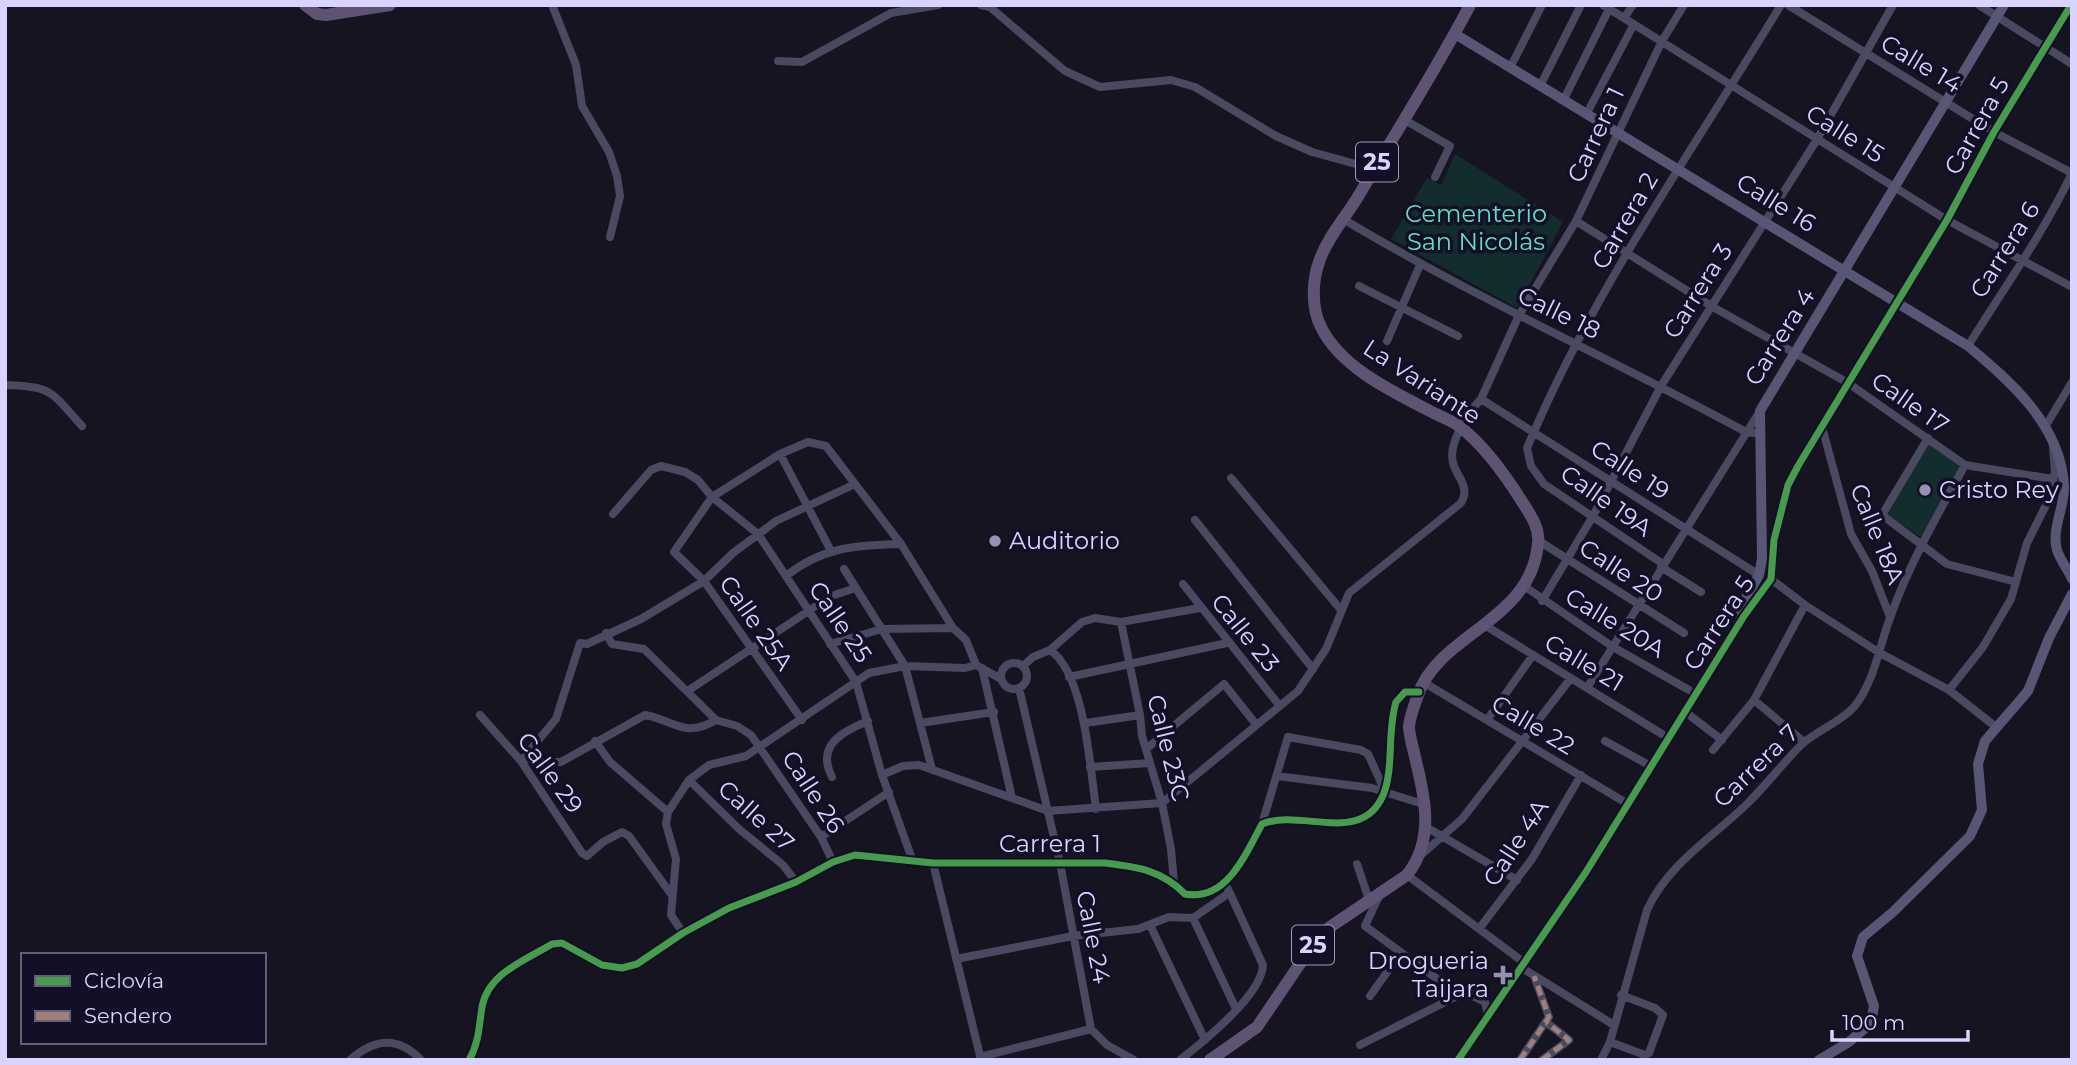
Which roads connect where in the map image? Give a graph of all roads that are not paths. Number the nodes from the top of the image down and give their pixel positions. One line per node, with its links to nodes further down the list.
1 (305, 5): 2 (main road)
2 (390, 5)
3 (552, 5): 46 (street)
4 (938, 5): 25 (street)
5 (981, 5): 38 (street)
6 (1470, 5): 21 (main road, La Variante / 25)
7 (1542, 5): 27 (street)
8 (1581, 5): 29 (street)
9 (1633, 5): 19 (street)
10 (1684, 5): 22 (street, Carrera 1)
11 (1781, 5): 28 (street, Carrera 2)
12 (1788, 5): 24 (street, Calle 14)
13 (1893, 5): 24 (street, Carrera 3)
14 (1979, 5): 18 (street)
15 (2004, 5): 18 (street, Carrera 4)
16 (2071, 5): 23 (street, Carrera 5)
17 (1606, 7): 19 (street, Calle 15); 30 (street)
18 (1997, 16): 23 (street); 31 (street, Carrera 4)
19 (1624, 18): 20 (street, Calle 15)
20 (1634, 24): 22 (street, Calle 15); 32 (street)
21 (1455, 34): 27 (street, Calle 16); 33 (main road, La Variante / 25)
22 (1662, 41): 28 (street, Calle 15); 34 (street, Carrera 1)
23 (2045, 48): 26 (street); 35 (street, Carrera 5)
24 (1864, 52): 31 (street, Calle 14); 36 (street, Carrera 3)
25 (778, 61)
26 (2072, 64)
27 (1511, 66): 29 (street, Calle 16)
28 (1733, 85): 36 (street, Calle 15); 37 (street, Carrera 2)
29 (1540, 86): 30 (street, Calle 16)
30 (1564, 99): 32 (street, Calle 16)
31 (1947, 103): 35 (street, Calle 14); 41 (street, Carrera 4)
32 (1587, 113): 34 (street, Calle 16)
33 (1403, 119): 38 (main road, La Variante / 25); 40 (street)
34 (1618, 131): 37 (street, Calle 16); 45 (street, Carrera 1)
35 (1994, 132): 39 (street, Calle 14); 44 (street, Carrera 5)
36 (1816, 141): 41 (street, Calle 15); 43 (street, Carrera 3)
37 (1678, 167): 43 (street, Calle 16); 47 (street, Carrera 2)
38 (1374, 169): 42 (main road, La Variante / 25)
39 (2072, 173): 48 (street, Carrera 6)
40 (1435, 177)
41 (1895, 188): 44 (street, Calle 15); 50 (street, Carrera 4)
42 (1343, 219): 49 (street, Calle 18); 70 (main road, La Variante / 25)
43 (1764, 219): 50 (street, Calle 16); 55 (street, Carrera 3)
44 (1947, 220): 48 (street, Calle 15); 53 (street, Carrera 5)
45 (1576, 221): 47 (street, Calle 17); 56 (street, Carrera 1)
46 (610, 237)
47 (1628, 253): 55 (street, Calle 17); 59 (street, Carrera 2)
48 (2021, 260): 52 (street, Calle 15); 60 (street, Carrera 6)
49 (1420, 265): 54 (street); 56 (street, Calle 18)
50 (1846, 270): 53 (street, Calle 16); 61 (street, Carrera 4)
51 (1360, 286): 54 (street)
52 (2072, 287)
53 (1895, 302): 60 (street, Calle 16); 63 (street, Carrera 5)
54 (1401, 307): 57 (street); 58 (street)
55 (1713, 307): 61 (street, Calle 17); 65 (street, Carrera 3)
56 (1519, 315): 59 (street, Calle 18); 66 (street, Carrera 1)
57 (1458, 336)
58 (1387, 341)
59 (1576, 343): 65 (street, Calle 18); 71 (street, Carrera 2)
60 (1968, 346): 74 (street, Calle 16)
61 (1796, 352): 63 (street, Calle 17); 67 (street, Carrera 4)
62 (2072, 382): 74 (street)
63 (1847, 383): 68 (street, Carrera 5); 75 (street, Calle 17)
64 (5, 385): 69 (street)
65 (1661, 386): 72 (street, Calle 18); 81 (street, Carrera 3)
66 (1480, 399): 70 (street, Carrera 1); 71 (street, Calle 19)
67 (1760, 411): 72 (street, Carrera 4); 73 (street, Carrera 5)
68 (1822, 424): 99 (street, Carrera 5); 114 (street, Calle 18A)
69 (82, 426)
70 (1459, 426): 90 (main road, La Variante / 25); 112 (street)
71 (1534, 432): 77 (street, Carrera 2); 81 (street, Calle 19)
72 (1746, 432): 73 (street, Calle 18); 88 (street, Carrera 4)
73 (1761, 434): 97 (street, Carrera 5)
74 (2050, 436): 79 (street)
75 (1928, 438): 78 (street, Calle 17); 92 (street)
76 (780, 454): 82 (street); 83 (street); 84 (street)
77 (1531, 466): 86 (street, Calle 19A)
78 (1965, 466): 79 (street, Calle 17); 92 (street, Carrera 7)
79 (2058, 475): 100 (street); 102 (street)
80 (1231, 478): 112 (street)
81 (1612, 480): 86 (street, Carrera 3); 88 (street, Calle 19)
82 (855, 484): 84 (street); 91 (street)
83 (712, 497): 85 (street, Calle 25); 89 (street, Calle 25); 101 (street, Calle 25A)
84 (805, 506): 89 (street); 93 (street)
85 (613, 514)
86 (1593, 516): 94 (street, Carrera 3); 95 (street, Calle 19A)
87 (1195, 520): 132 (street)
88 (1687, 530): 95 (street, Carrera 4); 97 (street, Calle 19)
89 (758, 534): 98 (street, Calle 25); 101 (street)
90 (1539, 541): 94 (street, Calle 20); 104 (main road, 25)
91 (901, 544): 93 (street); 117 (street)
92 (1923, 546): 102 (street); 114 (street, Carrera 7)
93 (830, 550): 98 (street)
94 (1567, 560): 108 (street, Carrera 3); 110 (street, Calle 20)
95 (1662, 566): 106 (street, Calle 19A); 110 (street, Carrera 4)
96 (844, 569): 105 (street)
97 (1759, 575): 141 (street, Carrera 5)
98 (786, 576): 113 (street, Calle 25)
99 (1771, 579): 109 (street); 145 (street, Carrera 5)
100 (2072, 579)
101 (704, 581): 119 (street); 124 (street, Calle 25A)
102 (2015, 582): 142 (street)
103 (1182, 584): 111 (street, Calle 23)
104 (1524, 586): 108 (street, Calle 20A); 116 (main road, 25)
105 (856, 588): 113 (street); 118 (street)
106 (1701, 592)
107 (2072, 594): 156 (street)
108 (1542, 601): 123 (street, Calle 20A)
109 (1805, 605): 126 (street); 143 (street)
110 (1638, 606): 120 (street, Calle 20); 123 (street, Carrera 4)
111 (1200, 608): 115 (street); 121 (street, Calle 23)
112 (1340, 610): 132 (street)
113 (809, 613): 122 (street, Calle 25); 124 (street)
114 (1890, 617): 126 (street, Carrera 7)
115 (1121, 622): 125 (street); 128 (street, Calle 23C)
116 (1486, 626): 127 (street, Calle 21); 137 (main road, 25)
117 (953, 628): 118 (street); 131 (street)
118 (882, 629): 122 (street); 129 (street)
119 (606, 634): 140 (street); 166 (street)
120 (1684, 634)
121 (1227, 643): 128 (street); 144 (street, Calle 23)
122 (830, 644): 136 (street, Calle 25)
123 (1613, 647): 139 (street, Carrera 4); 141 (street, Calle 20A)
124 (749, 649): 140 (street); 150 (street, Calle 25A)
125 (1050, 650): 130 (street); 133 (street)
126 (1880, 653): 142 (street); 162 (street, Carrera 7)
127 (1533, 654): 134 (street, Calle 21); 151 (street)
128 (1128, 664): 133 (street); 148 (street, Calle 23C)
129 (905, 666): 131 (street); 136 (street); 153 (street)
130 (1023, 666): 135 (street); 138 (street)
131 (979, 667): 135 (street); 146 (street)
132 (1313, 669): 144 (street)
133 (1069, 677): 154 (street)
134 (1571, 678): 139 (street, Calle 21); 158 (street)
135 (1001, 679): 138 (street)
136 (856, 682): 150 (street); 152 (street, Calle 25)
137 (1421, 687): 151 (street, Calle 22); 176 (street); 181 (main road, 25)
138 (1019, 688): 183 (street, Calle 24)
139 (1587, 688): 157 (street, Calle 21)
140 (689, 690): 149 (street)
141 (1689, 690): 157 (street, Carrera 5)
142 (1948, 690): 156 (street)
143 (1754, 700): 159 (street); 162 (street)
144 (1279, 705): 155 (street)
145 (1684, 711): 159 (street); 210 (street, Carrera 5)
146 (994, 712): 153 (street); 178 (street)
147 (480, 715): 166 (street, Calle 29)
148 (1140, 715): 154 (street); 164 (street, Calle 23C)
149 (716, 720): 160 (street); 163 (street)
150 (802, 720): 163 (street)
151 (1487, 720): 158 (street, Calle 22)
152 (867, 721): 171 (street, Calle 25); 174 (street)
153 (920, 723): 170 (street)
154 (1086, 723): 169 (street)
155 (1255, 723): 164 (street); 180 (street)
156 (1996, 727): 235 (street)
157 (1662, 734): 168 (street, Carrera 5)
158 (1522, 740): 172 (street, Calle 22); 187 (street)
159 (1722, 740): 165 (street)
160 (595, 741): 166 (street); 184 (street)
161 (1605, 741): 168 (street)
162 (1804, 742): 213 (street, Carrera 7)
163 (759, 745): 175 (street); 188 (street, Calle 26)
164 (1146, 749): 167 (street, Calle 23C)
165 (1713, 750)
166 (522, 760): 201 (street, Calle 29)
167 (1150, 763): 169 (street); 180 (street, Calle 23C)
168 (1647, 764): 179 (street, Carrera 5)
169 (1090, 767): 182 (street)
170 (932, 769): 171 (street); 178 (street)
171 (882, 775): 177 (street, Calle 25)
172 (1581, 775): 179 (street, Calle 22); 196 (street, Calle 4A)
173 (1277, 776): 176 (street); 176 (street); 185 (street)
174 (832, 777)
175 (689, 780): 184 (street); 197 (street, Calle 27)
176 (1385, 791): 181 (street); 185 (street)
177 (888, 792): 188 (street); 190 (street, Calle 25)
178 (1012, 798): 183 (street)
179 (1623, 801): 210 (street, Carrera 5)
180 (1162, 803): 182 (street); 198 (street, Calle 23C)
181 (1426, 805): 186 (main road, 25)
182 (1096, 808): 183 (street)
183 (1048, 811): 193 (street, Calle 24)
184 (668, 812): 201 (street)
185 (1262, 824): 199 (street)
186 (1426, 827): 187 (street); 189 (main road, 25)
187 (1441, 836): 189 (street); 196 (street)
188 (821, 837): 191 (street, Calle 26)
189 (1418, 857): 195 (main road, 25)
190 (912, 859): 191 (street, Carrera 1); 192 (street, Carrera 1)
191 (833, 862): 197 (street, Carrera 1)
192 (933, 863): 193 (street, Carrera 1); 209 (street)
193 (1060, 863): 198 (street, Carrera 1); 207 (street, Calle 24)
194 (1357, 864): 202 (street)
195 (1407, 875): 202 (main road, 25); 205 (street)
196 (1517, 880): 205 (street, Calle 4A)
197 (796, 882): 206 (street, Carrera 1)
198 (1174, 883): 199 (street, Carrera 1)
199 (1225, 883): 200 (street)
200 (1229, 893): 203 (street); 215 (street)
201 (671, 895): 206 (street)
202 (1374, 896): 208 (street); 229 (main road, 25)
203 (1193, 918): 204 (street); 215 (street)
204 (1150, 925): 207 (street); 220 (street)
205 (1479, 929): 210 (street)
206 (683, 933): 226 (street, Carrera 1)
207 (1073, 936): 209 (street); 219 (street, Calle 24)
208 (1400, 954): 212 (street); 214 (street)
209 (956, 958): 223 (street)
210 (1522, 965): 211 (street); 216 (street, Carrera 5); 231 (street, Carrera 5)
211 (1534, 976): 217 (street); 218 (street)
212 (1463, 995): 216 (street); 222 (street)
213 (1621, 995): 218 (street, Carrera 7); 221 (street)
214 (1370, 996)
215 (1236, 1009): 220 (street)
216 (1486, 1011): 230 (street, Carrera 5)
217 (1546, 1022): 232 (street); 233 (street)
218 (1614, 1025): 221 (street, Carrera 7)
219 (1091, 1030): 223 (street); 227 (street)
220 (1205, 1040): 228 (street)
221 (1610, 1042): 234 (street, Carrera 7)
222 (1360, 1045)
223 (981, 1058)
224 (350, 1060): 225 (street)
225 (421, 1060)
226 (469, 1060)
227 (1134, 1060)
228 (1180, 1060)
229 (1210, 1060)
230 (1449, 1060)
231 (1458, 1060)
232 (1520, 1060)
233 (1542, 1060)
234 (1601, 1060)
235 (1819, 1060)

